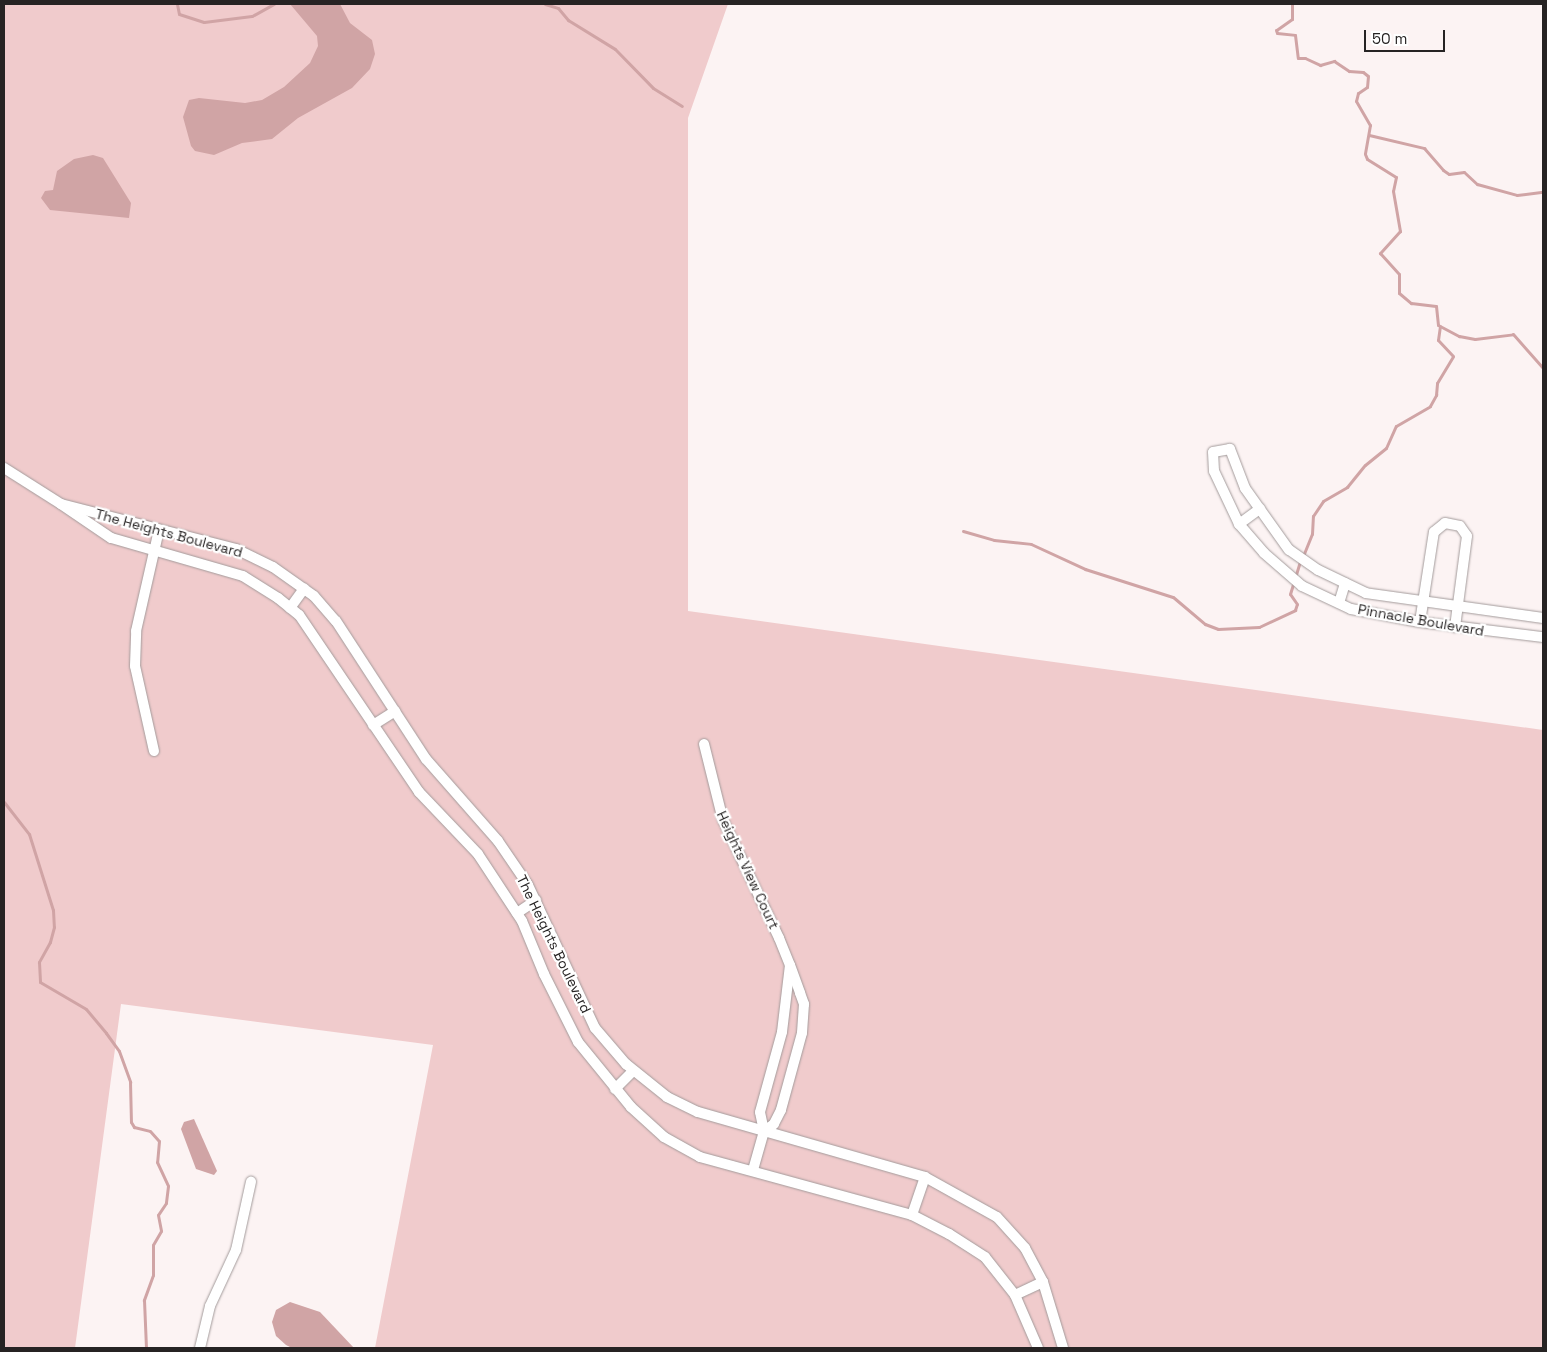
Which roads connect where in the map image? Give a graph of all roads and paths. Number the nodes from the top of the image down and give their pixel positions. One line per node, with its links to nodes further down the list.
1 (4, 468): 2 (street, The Heights Boulevard)
2 (61, 504): 5 (street, The Heights Boulevard); 6 (street, The Heights Boulevard)
3 (1260, 509): 4 (street); 4 (street, Pinnacle Boulevard); 7 (street, Pinnacle Boulevard)
4 (1239, 524): 10 (street, Pinnacle Boulevard)
5 (159, 530): 6 (street); 8 (street, The Heights Boulevard)
6 (154, 550): 12 (street, The Heights Boulevard); 20 (street)
7 (1345, 583): 9 (street, Pinnacle Boulevard); 10 (street)
8 (304, 589): 12 (street); 17 (street, The Heights Boulevard)
9 (1422, 601): 11 (street, Pinnacle Boulevard); 11 (street); 14 (street)
10 (1339, 603): 14 (street, Pinnacle Boulevard)
11 (1458, 606): 13 (street, Pinnacle Boulevard); 15 (street)
12 (290, 608): 18 (street, The Heights Boulevard)
13 (1543, 618)
14 (1420, 622): 15 (street, Pinnacle Boulevard)
15 (1455, 627): 16 (street, Pinnacle Boulevard)
16 (1543, 637)
17 (395, 711): 18 (street); 21 (street, The Heights Boulevard)
18 (373, 725): 22 (street, The Heights Boulevard)
19 (704, 744): 23 (street, Heights View Court)
20 (154, 751)
21 (536, 900): 22 (street); 24 (street, The Heights Boulevard)
22 (517, 913): 25 (street, The Heights Boulevard)
23 (790, 965): 26 (street); 26 (street, Heights View Court)
24 (633, 1071): 25 (street); 26 (street, The Heights Boulevard)
25 (615, 1089): 27 (street, The Heights Boulevard)
26 (764, 1131): 27 (street); 28 (street, The Heights Boulevard)
27 (753, 1170): 30 (street, The Heights Boulevard)
28 (925, 1177): 30 (street); 31 (street, The Heights Boulevard)
29 (250, 1182): 33 (street)
30 (912, 1215): 32 (street, The Heights Boulevard)
31 (1043, 1282): 32 (street); 35 (street, The Heights Boulevard)
32 (1015, 1295): 34 (street, The Heights Boulevard)
33 (200, 1348)
34 (1038, 1348)
35 (1063, 1348)

